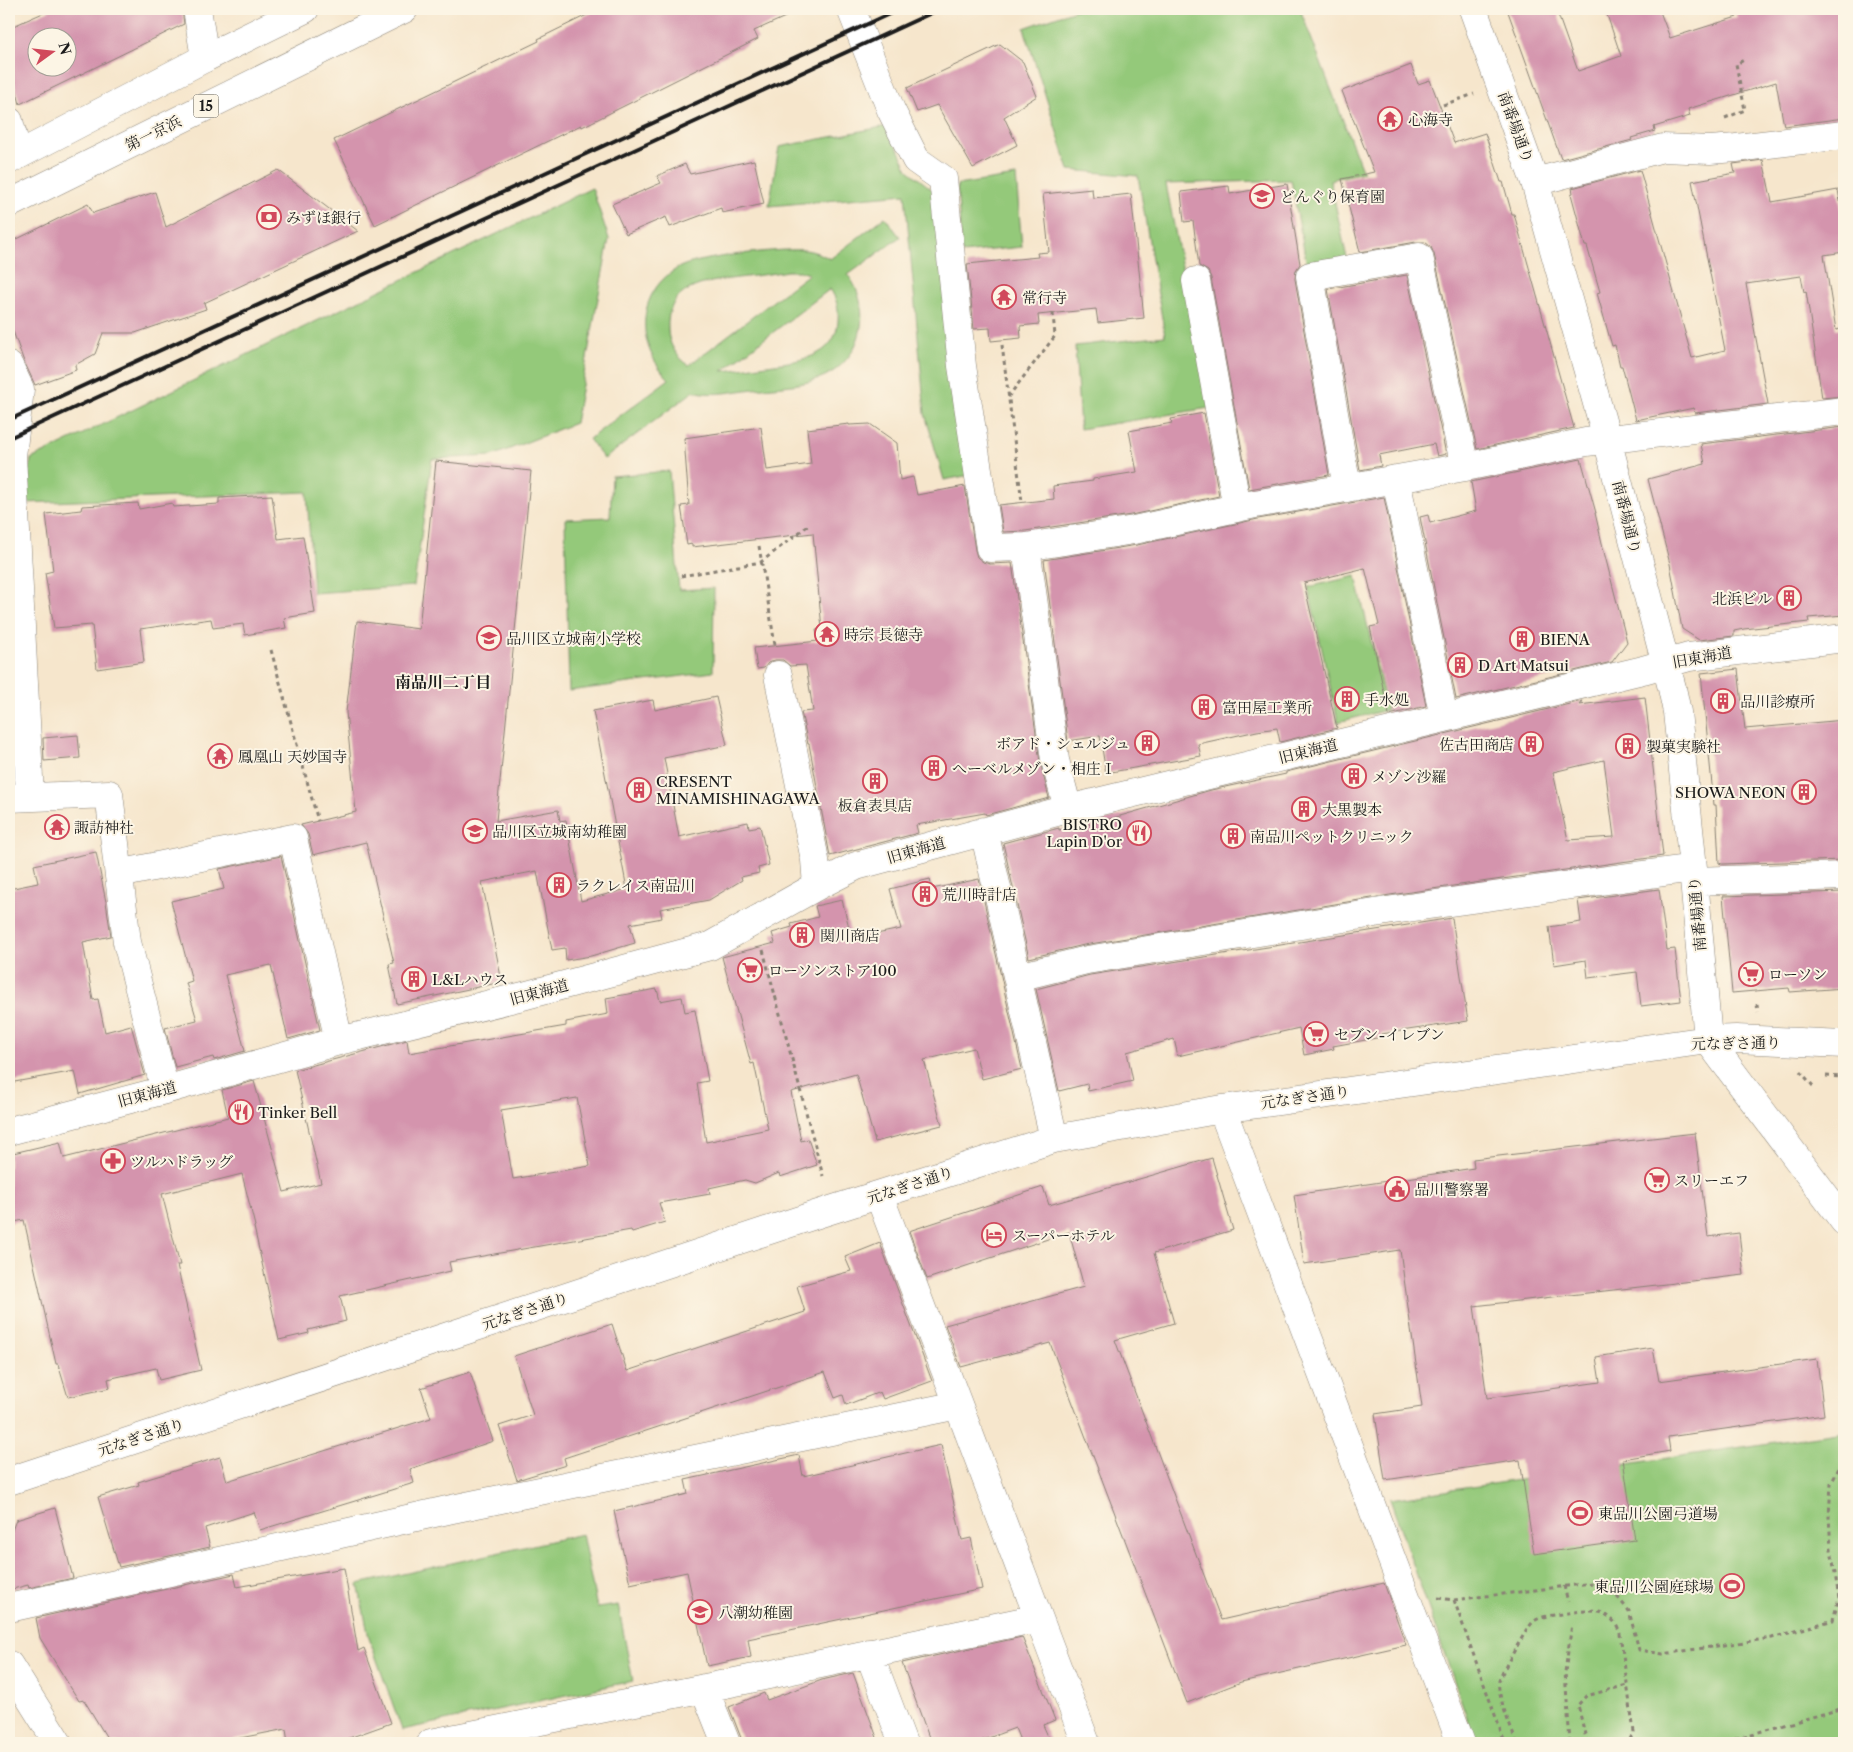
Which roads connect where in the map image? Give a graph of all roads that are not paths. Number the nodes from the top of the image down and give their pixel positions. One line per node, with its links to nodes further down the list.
1 (197, 9): 6 (main road)
2 (305, 9): 6 (main road)
3 (404, 9): 11 (main road, 第一京浜 / 15)
4 (851, 9): 20 (main road)
5 (1473, 9): 10 (main road, 南番場通り)
6 (205, 58): 9 (main road)
7 (9, 121): 9 (main road)
8 (1844, 135): 10 (main road)
9 (13, 157)
10 (1535, 182): 15 (main road, 南番場通り)
11 (9, 204)
12 (1196, 281): 19 (main road)
13 (9, 366): 21 (main road)
14 (1844, 411): 15 (main road)
15 (1607, 439): 16 (main road); 23 (main road, 南番場通り)
16 (1465, 467): 17 (main road); 18 (main road)
17 (1396, 480): 18 (main road); 25 (main road)
18 (1347, 488): 19 (main road)
19 (1237, 508): 20 (main road)
20 (1026, 547): 27 (main road)
21 (13, 572): 26 (main road)
22 (1844, 638): 23 (main road, 旧東海道)
23 (1665, 664): 25 (main road, 旧東海道); 30 (main road, 南番場通り)
24 (778, 675): 32 (main road)
25 (1444, 718): 27 (main road, 旧東海道)
26 (19, 797): 29 (main road)
27 (1068, 809): 28 (main road, 旧東海道)
28 (984, 831): 32 (main road, 旧東海道); 33 (main road)
29 (119, 874): 35 (main road); 37 (main road)
30 (1694, 875): 31 (main road); 33 (main road); 34 (main road, 南番場通り)
31 (1844, 876)
32 (817, 886): 35 (main road, 旧東海道)
33 (1018, 977): 40 (main road)
34 (1708, 1040): 36 (main road, 元なぎさ通り); 38 (main road, 元なぎさ通り); 42 (main road)
35 (339, 1041): 37 (main road, 旧東海道)
36 (1844, 1044)
37 (165, 1090): 39 (main road, 旧東海道)
38 (1222, 1109): 40 (main road, 元なぎさ通り); 55 (main road)
39 (9, 1131)
40 (1054, 1139): 41 (main road, 元なぎさ通り)
41 (879, 1195): 43 (main road); 44 (main road, 元なぎさ通り)
42 (1844, 1221)
43 (958, 1405): 45 (main road); 46 (main road)
44 (9, 1481)
45 (9, 1608)
46 (1038, 1618): 47 (main road); 54 (main road)
47 (869, 1653): 49 (main road); 53 (main road)
48 (9, 1665): 50 (main road)
49 (704, 1688): 51 (main road); 52 (main road)
50 (58, 1743)
51 (431, 1743)
52 (726, 1743)
53 (903, 1743)
54 (1086, 1743)
55 (1461, 1743)

